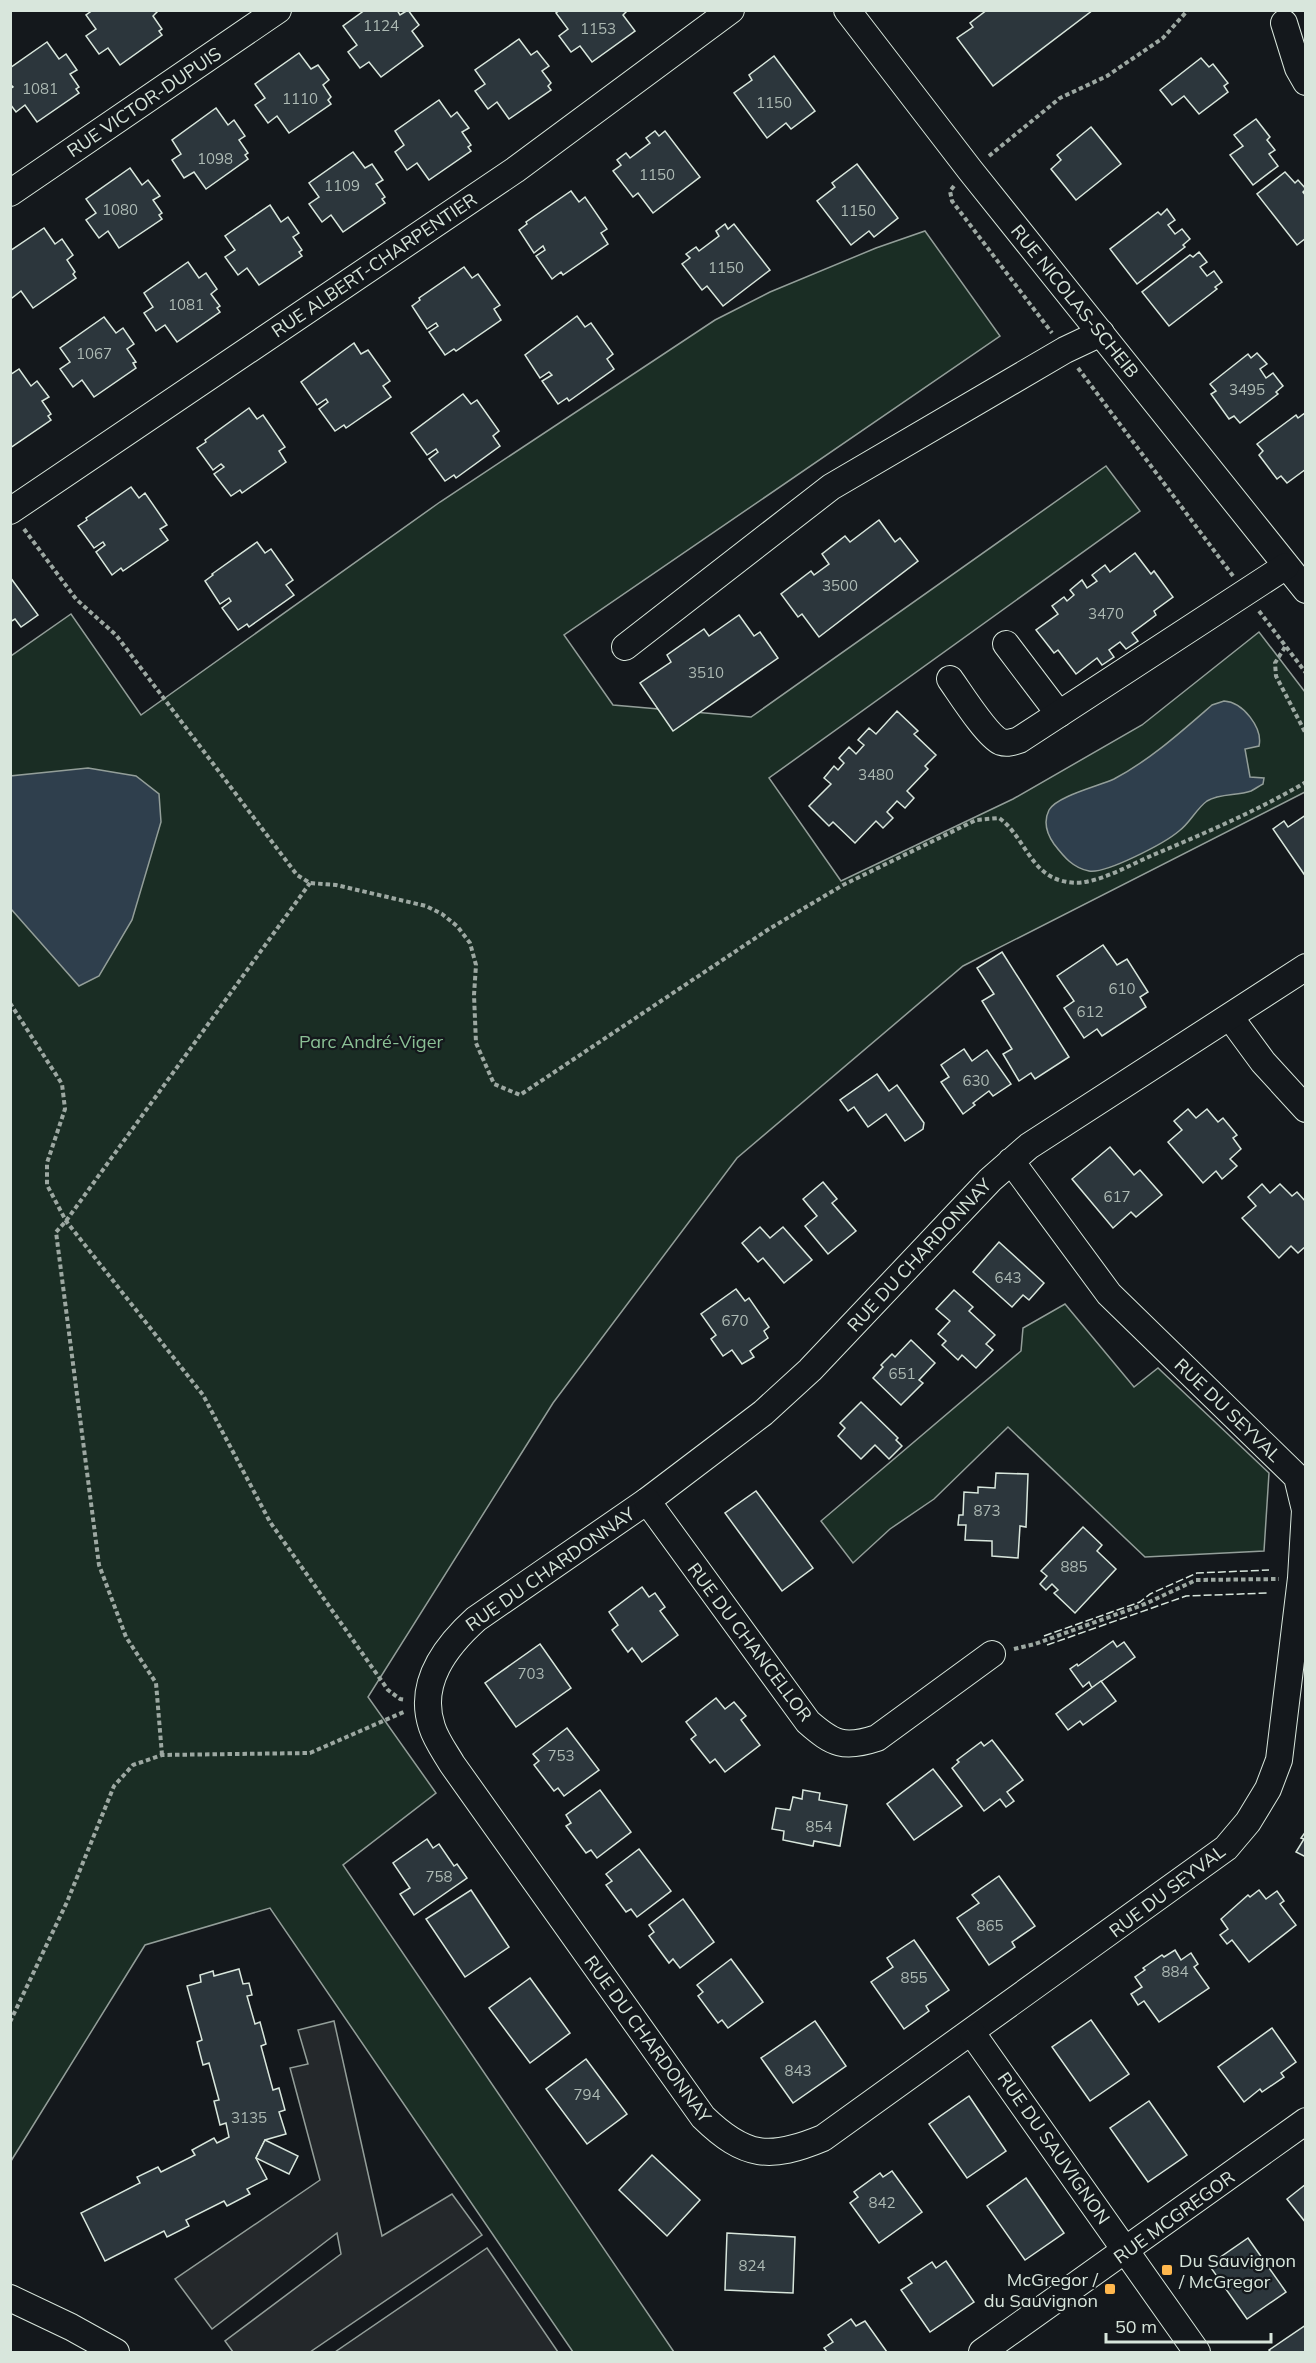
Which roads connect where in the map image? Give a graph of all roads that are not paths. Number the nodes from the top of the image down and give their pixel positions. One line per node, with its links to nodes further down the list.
1 (278, 10): 6 (street, RUE VICTOR-DUPUIS)
2 (731, 10): 8 (street, RUE ALBERT-CHARPENTIER)
3 (847, 10): 7 (street, RUE NICOLAS-SCHEIB)
4 (1284, 22): 5 (street)
5 (1305, 82)
6 (10, 193)
7 (1101, 333): 9 (street, RUE NICOLAS-SCHEIB); 12 (street)
8 (10, 511)
9 (1286, 566): 10 (street, RUE NICOLAS-SCHEIB); 14 (street)
10 (1305, 590)
11 (1006, 644): 14 (street)
12 (625, 647)
13 (950, 679): 14 (street)
14 (1059, 714)
15 (1305, 968): 16 (street, RUE DU CHARDONNAY)
16 (1230, 1017): 17 (street); 18 (street, RUE DU CHARDONNAY)
17 (1305, 1109)
18 (1011, 1161): 19 (street, RUE DU CHARDONNAY); 21 (street, RUE DU SEYVAL)
19 (647, 1501): 20 (street, RUE DU CHANCELLOR); 21 (street, RUE DU CHARDONNAY)
20 (992, 1654)
21 (972, 2032): 23 (street, RUE DU SAUVIGNON)
22 (1305, 2121): 23 (street, RUE MCGREGOR)
23 (1127, 2251): 26 (street, RUE MCGREGOR); 27 (street, RUE DU SAUVIGNON)
24 (10, 2298): 25 (street)
25 (116, 2352)
26 (982, 2352)
27 (1197, 2352)

